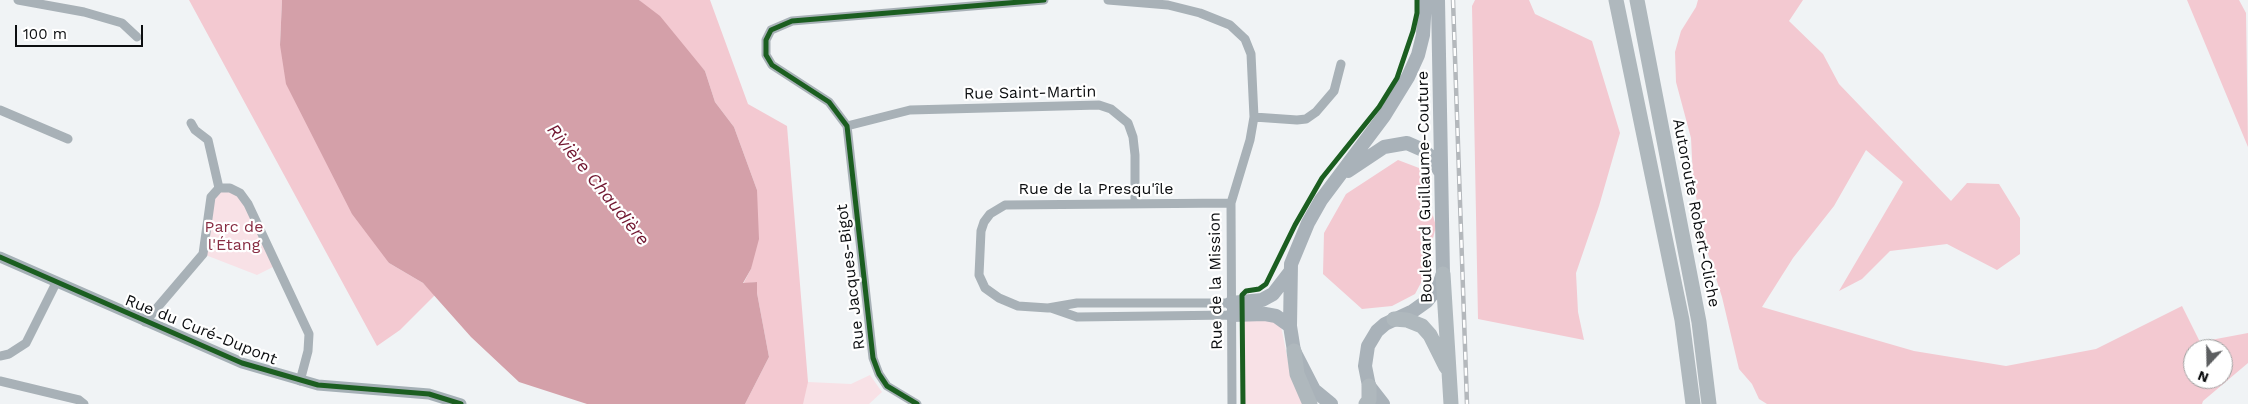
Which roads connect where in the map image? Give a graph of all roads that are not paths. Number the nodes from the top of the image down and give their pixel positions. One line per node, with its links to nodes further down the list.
1 (18, 0): 9 (street)
2 (1044, 0): 14 (street)
3 (1108, 0): 12 (street, Rue de la Mission)
4 (1425, 0): 8 (main road, Boulevard Guillaume-Couture)
5 (1438, 0): 8 (main road, Boulevard Guillaume-Couture)
6 (1616, 0): 45 (highway, Autoroute Robert-Cliche)
7 (1637, 0): 46 (highway, Autoroute Robert-Cliche)
8 (1432, 17): 16 (main road, Boulevard Guillaume-Couture); 17 (main road, Boulevard Guillaume-Couture)
9 (137, 37)
10 (1341, 64): 12 (street)
11 (0, 110): 15 (street)
12 (1254, 117): 19 (street, Rue de la Mission)
13 (191, 123): 18 (street)
14 (847, 126): 20 (street, Rue Saint-Martin); 38 (street, Rue Jacques-Bigot)
15 (68, 139)
16 (1442, 175): 17 (main road); 23 (main road, Boulevard Guillaume-Couture)
17 (1336, 180): 22 (main road, Boulevard Guillaume-Couture)
18 (219, 188): 28 (street); 34 (street)
19 (1230, 203): 20 (street, Rue de la Presqu'île); 26 (street, Rue de la Mission)
20 (1135, 204): 25 (street, Rue de la Presqu'île)
21 (0, 257): 24 (street, Rue du Curé-Dupont)
22 (1290, 272): 26 (main road); 29 (main road, Boulevard Guillaume-Couture)
23 (1443, 274): 27 (main road); 32 (highway, Boulevard Guillaume-Couture)
24 (56, 282): 28 (street, Rue du Curé-Dupont); 31 (street)
25 (1048, 308): 26 (street, Rue de la Presqu'île); 26 (street, Rue de la Presqu'île)
26 (1231, 309): 29 (main road); 39 (street, Rue de la Mission)
27 (1394, 319): 32 (highway); 35 (main road)
28 (146, 322): 34 (street, Rue du Curé-Dupont)
29 (1290, 326): 30 (main road, Boulevard Guillaume-Couture)
30 (1294, 351): 40 (highway, Boulevard Guillaume-Couture); 41 (main road)
31 (0, 356)
32 (1449, 373): 44 (highway, Boulevard Guillaume-Couture)
33 (0, 381): 36 (street)
34 (300, 381): 37 (street, Rue du Curé-Dupont)
35 (1369, 386): 42 (highway); 43 (main road)
36 (84, 404)
37 (461, 404)
38 (917, 404)
39 (1232, 404)
40 (1310, 404)
41 (1331, 404)
42 (1366, 404)
43 (1383, 404)
44 (1451, 404)
45 (1693, 404)
46 (1709, 404)

